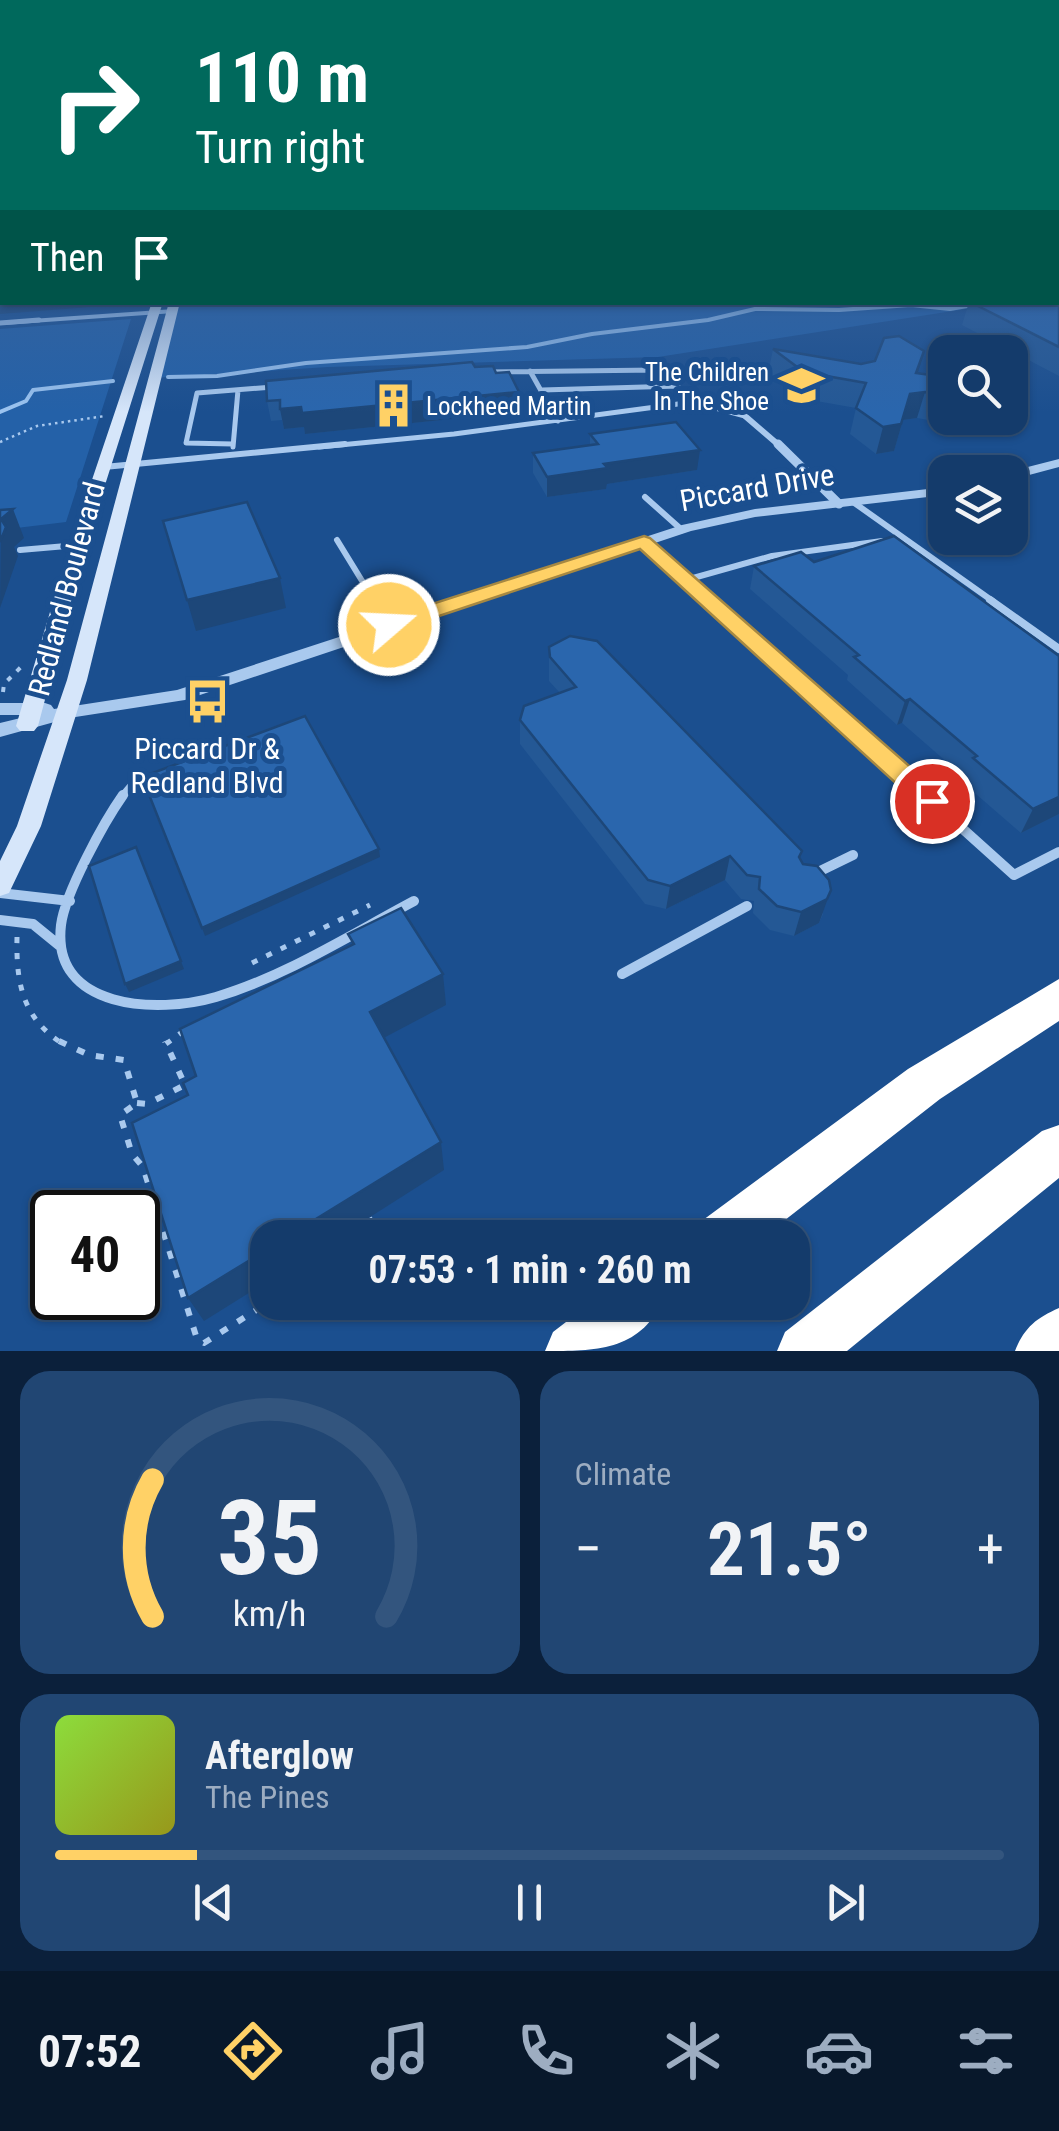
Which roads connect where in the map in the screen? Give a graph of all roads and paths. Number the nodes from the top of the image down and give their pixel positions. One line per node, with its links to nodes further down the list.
1 (166, 307): 3 (lane); 18 (main road, Redland Boulevard); 19 (main road, Redland Boulevard)
2 (11, 313): 3 (lane)
3 (3, 323)
4 (530, 371): 5 (lane); 7 (lane); 9 (lane)
5 (475, 372)
6 (290, 385): 8 (lane)
7 (678, 386): 9 (lane); 10 (lane)
8 (238, 390): 15 (lane); 15 (lane)
9 (542, 390): 13 (lane)
10 (693, 402): 12 (lane); 13 (lane)
11 (109, 416): 14 (path)
12 (746, 416): 23 (street)
13 (558, 420): 16 (lane)
14 (0, 442)
15 (233, 444): 16 (lane)
16 (232, 457): 18 (lane)
17 (1059, 464): 20 (street)
18 (131, 465): 19 (lane); 34 (main road, Redland Boulevard)
19 (104, 467): 28 (main road, Redland Boulevard)
20 (1028, 472)
21 (928, 493): 23 (street, Piccard Drive)
22 (645, 496): 24 (lane)
23 (846, 503): 24 (street, Piccard Drive); 25 (lane)
24 (682, 530): 27 (street, Piccard Drive)
25 (903, 538): 30 (lane); 32 (lane)
26 (337, 540): 31 (lane)
27 (644, 542): 30 (lane); 31 (street, Piccard Drive)
28 (78, 545): 29 (lane); 35 (main road, Redland Boulevard)
29 (20, 550)
30 (686, 580): 38 (lane)
31 (389, 625): 34 (street, Piccard Drive)
32 (1059, 648)
33 (0, 709): 35 (street, Piccard Drive)
34 (65, 712): 35 (street, Piccard Drive); 41 (main road, Redland Boulevard)
35 (28, 716): 36 (street, Piccard Drive)
36 (0, 730)
37 (132, 784): 42 (lane)
38 (1059, 852)
39 (853, 855): 40 (lane)
40 (801, 880)
41 (0, 890): 42 (lane)
42 (70, 900): 48 (lane)
43 (414, 901): 48 (lane)
44 (371, 905): 49 (path)
45 (747, 906): 50 (lane)
46 (18, 918): 47 (lane); 48 (lane); 55 (path)
47 (0, 920)
48 (60, 946)
49 (252, 964)
50 (622, 974)
51 (1059, 998): 59 (highway)
52 (195, 1026): 53 (path)
53 (184, 1085): 54 (path); 56 (path)
54 (188, 1096)
55 (137, 1103): 56 (path); 60 (path)
56 (148, 1104): 57 (path)
57 (152, 1115)
58 (1059, 1148): 64 (highway)
59 (746, 1220)
60 (250, 1314)
61 (612, 1320): 63 (highway)
62 (1059, 1335): 65 (highway)
63 (572, 1351)
64 (804, 1351)
65 (1042, 1351)

